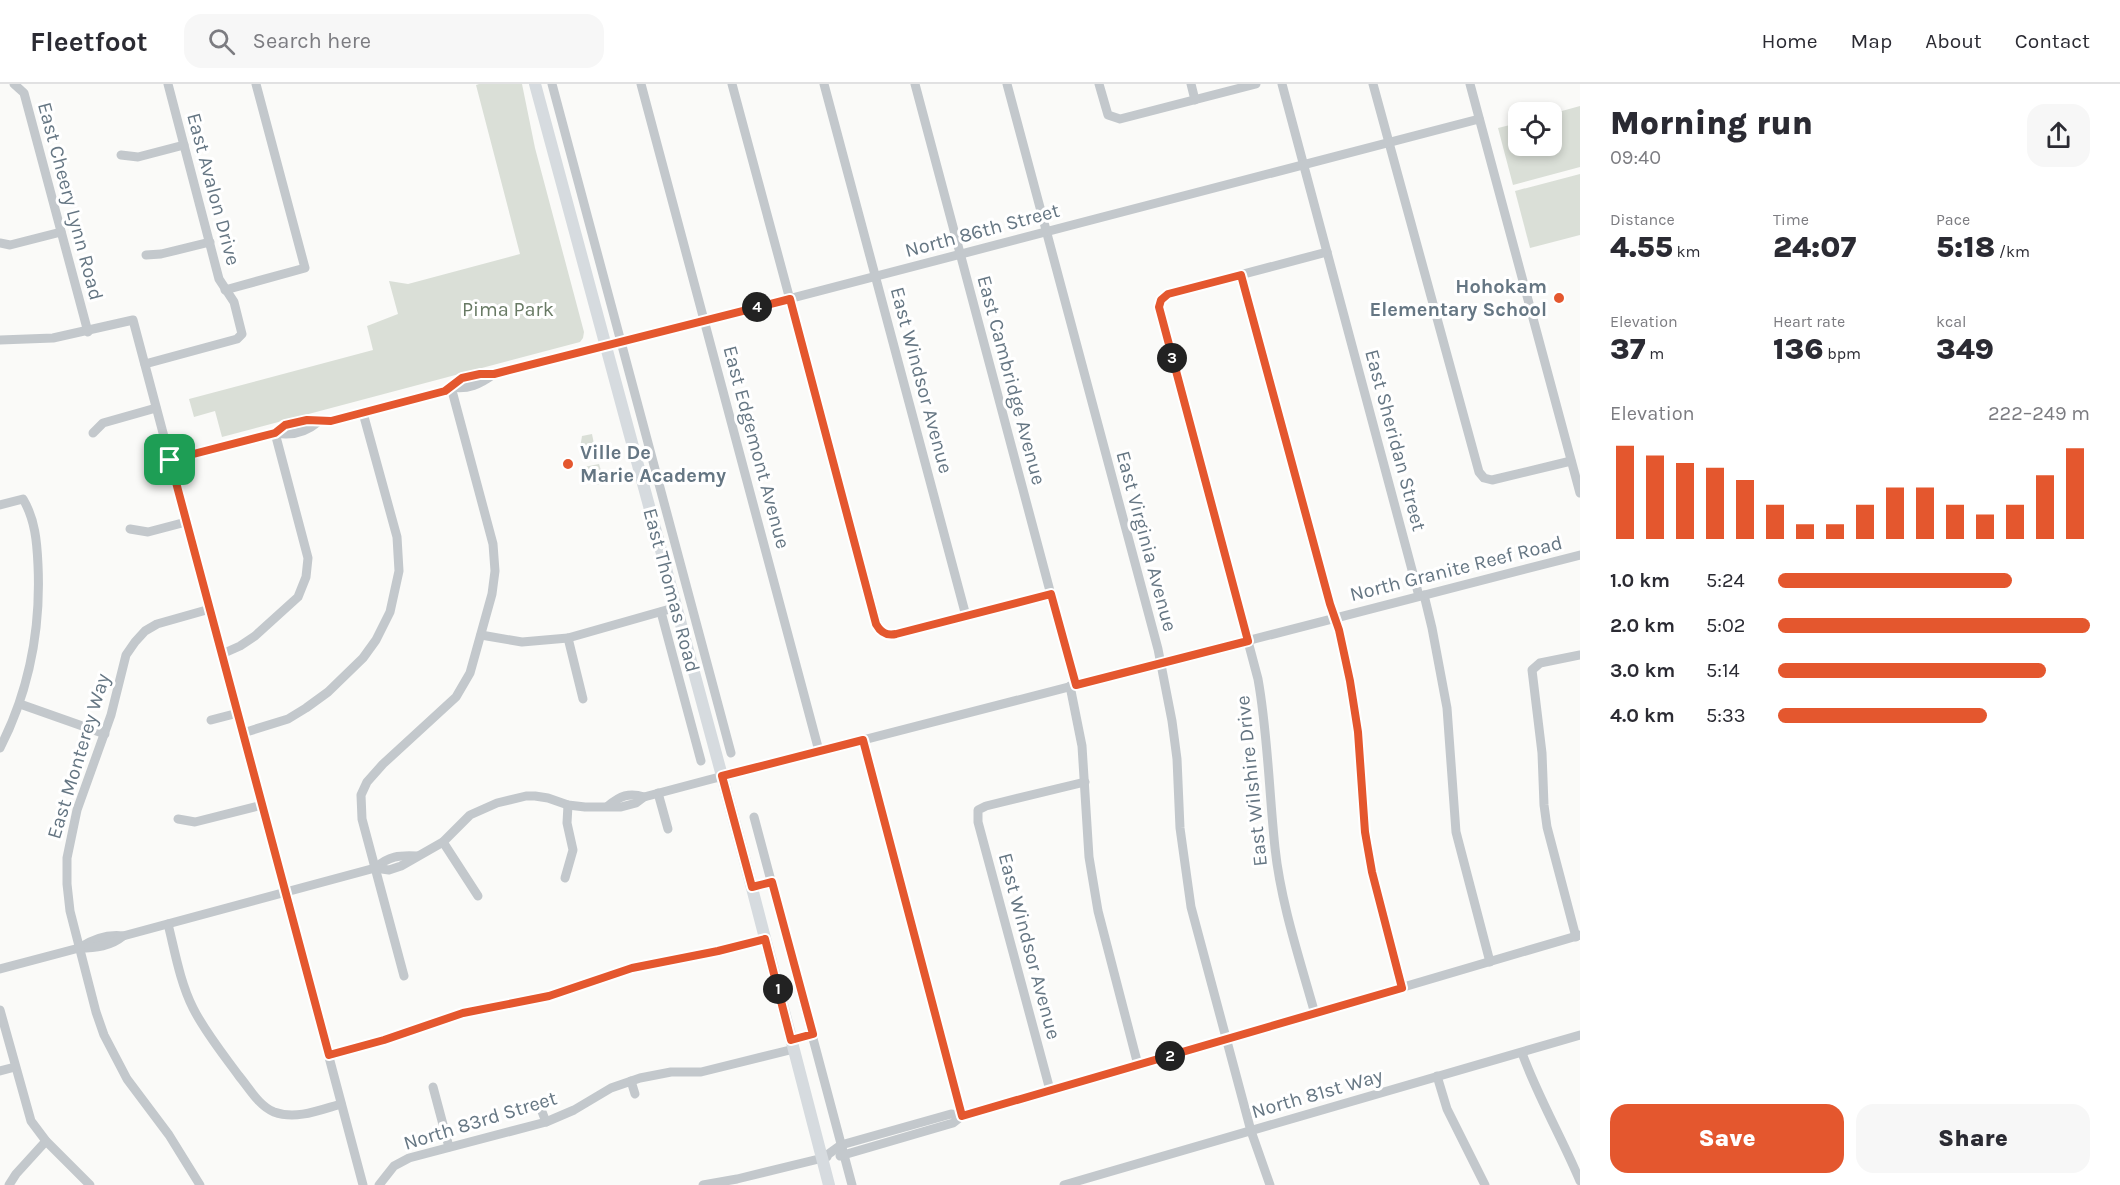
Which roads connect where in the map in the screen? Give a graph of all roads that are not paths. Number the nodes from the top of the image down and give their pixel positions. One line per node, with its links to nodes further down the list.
1 (14, 84): 23 (street, East Cheery Lynn Road)
2 (168, 84): 20 (street, East Avalon Drive)
3 (256, 84): 32 (street)
4 (535, 84): 38 (main road, East Thomas Road)
5 (552, 84): 37 (street, East Thomas Road)
6 (641, 84): 34 (street, East Edgemont Avenue)
7 (732, 84): 33 (street)
8 (824, 84): 31 (street, East Windsor Avenue)
9 (915, 84): 29 (street, East Cambridge Avenue)
10 (1007, 84): 24 (street, East Virginia Avenue)
11 (1099, 84): 17 (street)
12 (1191, 84): 17 (street)
13 (1256, 84): 17 (street)
14 (1282, 84): 22 (street, East Sheridan Street)
15 (1373, 84): 19 (street)
16 (1470, 84): 18 (street)
17 (1195, 100)
18 (1479, 119): 19 (street, North 86th Street); 46 (street)
19 (1390, 143): 22 (street, North 86th Street); 46 (street)
20 (184, 145): 21 (street); 25 (street, East Avalon Drive)
21 (121, 155)
22 (1305, 165): 24 (street, North 86th Street); 27 (street, East Sheridan Street)
23 (61, 232): 26 (street); 35 (street, East Cheery Lynn Road)
24 (1046, 232): 29 (street, North 86th Street); 64 (street, East Virginia Avenue)
25 (210, 242): 28 (street); 32 (street, East Avalon Drive)
26 (1, 244)
27 (1328, 252): 30 (street); 53 (street, East Sheridan Street)
28 (146, 255)
29 (960, 255): 31 (street, North 86th Street); 52 (street, East Cambridge Avenue)
30 (1241, 275): 58 (street); 61 (street, East Wilshire Drive)
31 (876, 277): 33 (street, North 86th Street); 57 (street, East Windsor Avenue)
32 (225, 290): 39 (street, East Avalon Drive)
33 (790, 299): 34 (street, North 86th Street); 57 (street)
34 (704, 321): 37 (street, North 86th Street); 74 (street, East Edgemont Avenue)
35 (88, 332): 36 (street); 39 (street)
36 (0, 340)
37 (620, 342): 38 (street, North 86th Street); 75 (street, East Thomas Road)
38 (605, 346): 40 (street, North 86th Street); 54 (main road, East Thomas Road)
39 (145, 364): 41 (street)
40 (451, 387): 42 (street, North 86th Street); 59 (street)
41 (156, 408): 43 (street); 45 (street)
42 (363, 413): 44 (street, North 86th Street); 70 (street)
43 (93, 433)
44 (275, 433): 45 (street, North 86th Street); 62 (street)
45 (170, 460): 49 (street)
46 (1571, 461): 47 (street)
47 (1580, 493)
48 (0, 505): 67 (street)
49 (186, 522): 50 (street); 55 (street)
50 (130, 529)
51 (1580, 555): 53 (street, North Granite Reef Road)
52 (1051, 594): 57 (street); 65 (street, East Cambridge Avenue)
53 (1421, 596): 58 (street, North Granite Reef Road); 96 (street, East Sheridan Street)
54 (676, 607): 56 (street); 77 (main road, East Thomas Road)
55 (210, 609): 62 (street); 71 (street, East Monterey Way)
56 (661, 612): 60 (street); 76 (street, East Thomas Road)
57 (966, 616)
58 (1335, 618): 61 (street, North Granite Reef Road); 99 (street)
59 (481, 635): 60 (street); 86 (street)
60 (568, 638): 66 (street)
61 (1248, 641): 64 (street, North Granite Reef Road); 101 (street, East Wilshire Drive)
62 (222, 654): 68 (street)
63 (1580, 655): 93 (street)
64 (1160, 663): 65 (street, North Granite Reef Road); 104 (street, East Virginia Avenue)
65 (1073, 686): 72 (street, North Granite Reef Road); 78 (street, East Cambridge Avenue)
66 (583, 699)
67 (20, 704): 71 (street); 73 (street)
68 (238, 713): 69 (street); 70 (street)
69 (211, 720)
70 (243, 733): 80 (street)
71 (105, 734): 95 (street, East Monterey Way)
72 (863, 740): 74 (street, North Granite Reef Road); 118 (street)
73 (0, 748)
74 (819, 751): 77 (street, North Granite Reef Road)
75 (731, 753)
76 (701, 761)
77 (722, 776): 79 (street, North Granite Reef Road); 89 (main road, East Thomas Road)
78 (1085, 782): 108 (street, East Cambridge Avenue); 114 (street, East Windsor Avenue)
79 (658, 793): 81 (street, North Granite Reef Road); 84 (street)
80 (262, 805): 83 (street); 90 (street)
81 (568, 805): 85 (street, North Granite Reef Road); 87 (street)
82 (754, 817): 88 (street)
83 (178, 819)
84 (668, 829)
85 (443, 842): 86 (street, North Granite Reef Road); 91 (street)
86 (375, 868): 90 (street, North Granite Reef Road); 98 (street)
87 (566, 878)
88 (772, 882): 89 (street); 102 (street)
89 (752, 887): 94 (main road, East Thomas Road)
90 (286, 892): 92 (street, North Granite Reef Road); 107 (street)
91 (478, 896)
92 (168, 924): 95 (street, North Granite Reef Road); 116 (street)
93 (1578, 936): 96 (street)
94 (765, 939): 105 (main road, East Thomas Road); 107 (street)
95 (79, 948): 97 (street, North Granite Reef Road); 131 (street, East Monterey Way)
96 (1490, 962): 99 (street)
97 (0, 969)
98 (404, 976)
99 (1402, 988): 101 (street)
100 (0, 1010): 109 (street)
101 (1315, 1014): 104 (street)
102 (813, 1034): 105 (street); 122 (street)
103 (1580, 1035): 106 (street, North 81st Way)
104 (1226, 1040): 108 (street); 120 (street, East Virginia Avenue)
105 (793, 1044): 112 (street, North 83rd Street); 125 (main road, East Thomas Road)
106 (1522, 1053): 111 (street, North 81st Way); 127 (street)
107 (329, 1055): 116 (street)
108 (1138, 1065): 114 (street)
109 (15, 1067): 110 (street); 121 (street)
110 (0, 1071)
111 (1437, 1077): 120 (street, North 81st Way); 139 (street)
112 (631, 1081): 115 (street); 119 (street, North 83rd Street)
113 (433, 1087): 123 (street)
114 (1050, 1090): 118 (street)
115 (635, 1094)
116 (341, 1104): 132 (street)
117 (541, 1109): 119 (street)
118 (962, 1116): 122 (street); 124 (street)
119 (546, 1122): 123 (street, North 83rd Street)
120 (1251, 1131): 128 (street, North 81st Way); 138 (street, East Virginia Avenue)
121 (46, 1141): 129 (street); 130 (street)
122 (842, 1145): 124 (street); 125 (street)
123 (449, 1147): 133 (street, North 83rd Street)
124 (844, 1156): 125 (street); 136 (street)
125 (823, 1158): 134 (street); 135 (main road, East Thomas Road)
126 (0, 1178): 129 (street)
127 (1580, 1181)
128 (1079, 1183): 137 (street, North 81st Way)
129 (9, 1184)
130 (90, 1185)
131 (200, 1185)
132 (363, 1185)
133 (379, 1185)
134 (703, 1185)
135 (829, 1185)
136 (852, 1185)
137 (1065, 1185)
138 (1270, 1185)
139 (1485, 1185)

